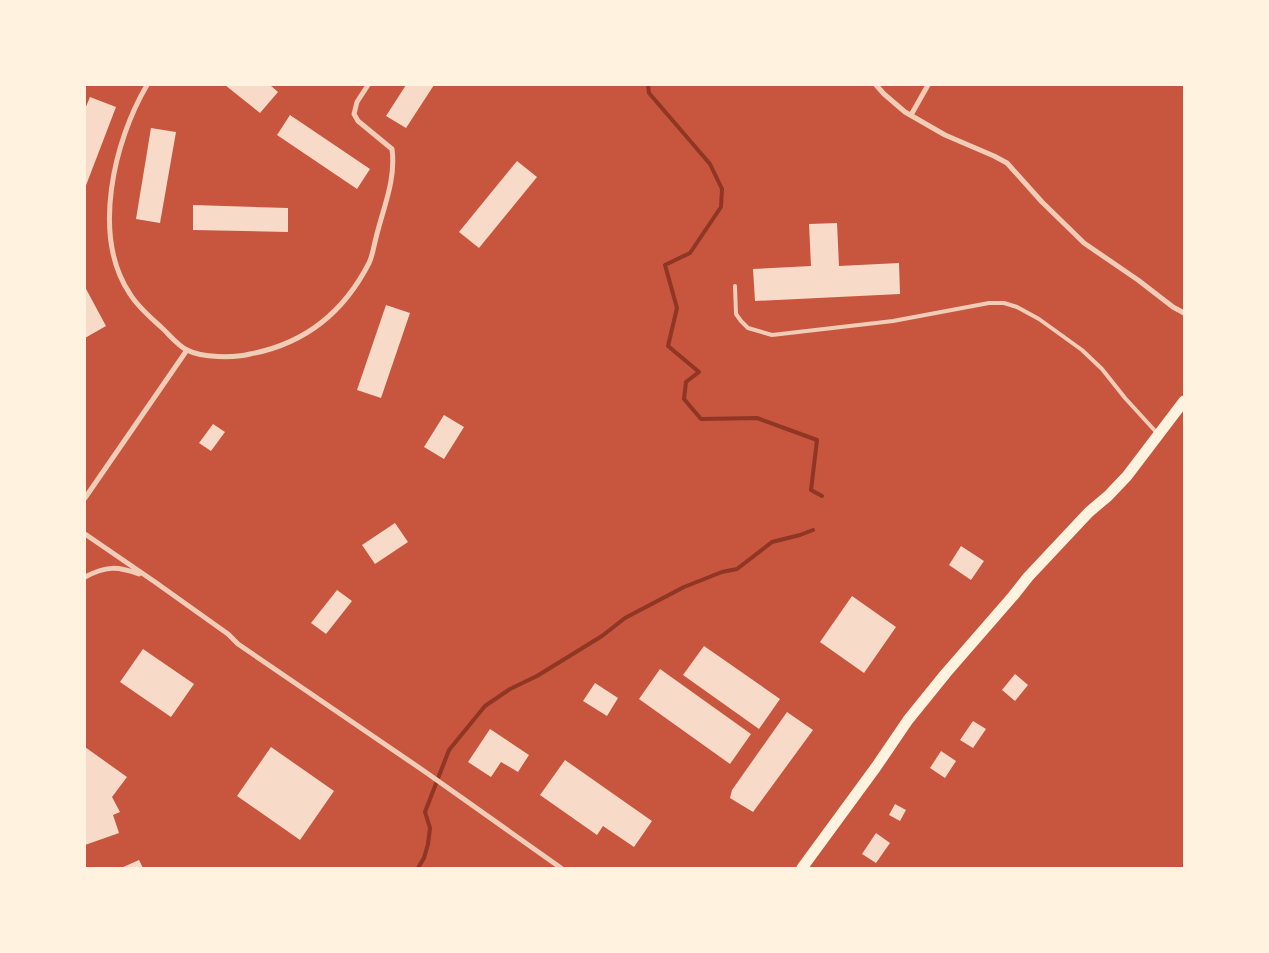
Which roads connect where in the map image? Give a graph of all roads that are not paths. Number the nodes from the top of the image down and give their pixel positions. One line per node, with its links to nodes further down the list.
1 (147, 85): 8 (street)
2 (368, 85): 8 (street)
3 (876, 85): 5 (street)
4 (928, 85): 5 (street)
5 (911, 115): 7 (street)
6 (734, 286): 10 (lane)
7 (1184, 313)
8 (187, 350): 11 (street)
9 (1184, 401): 10 (main road)
10 (1158, 435): 16 (main road)
11 (85, 498)
12 (85, 534): 14 (street)
13 (85, 577): 14 (street)
14 (150, 579): 15 (street)
15 (560, 868)
16 (802, 868)

